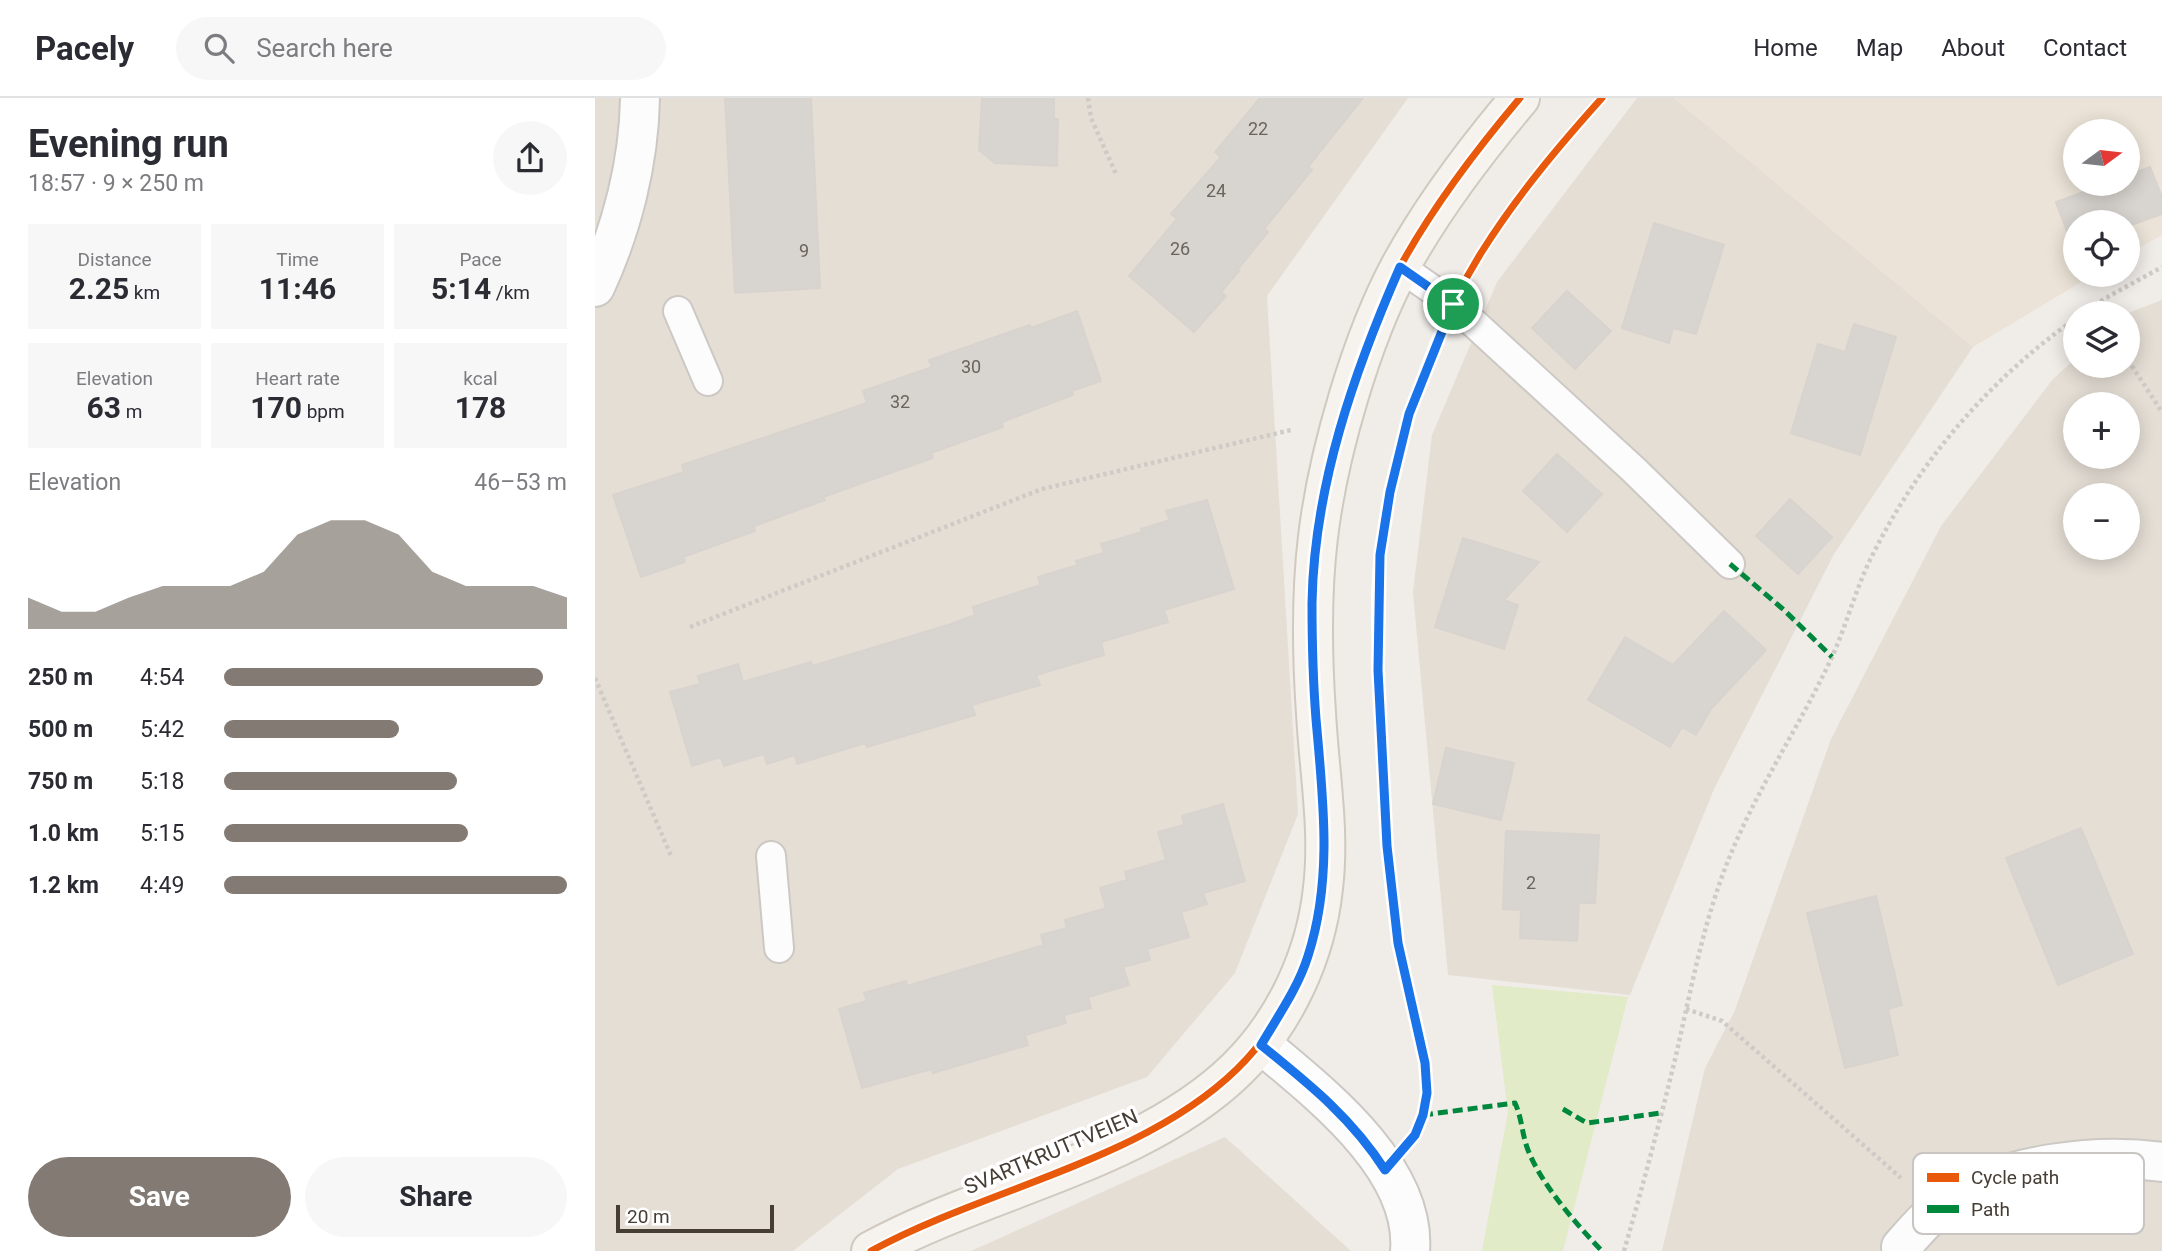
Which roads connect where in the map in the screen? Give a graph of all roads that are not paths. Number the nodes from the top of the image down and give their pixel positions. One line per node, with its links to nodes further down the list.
1 (640, 98): 4 (street)
2 (1520, 98): 3 (street, SVARTKRUTTVEIEN)
3 (1400, 267): 7 (lane); 10 (street, SVARTKRUTTVEIEN)
4 (595, 287)
5 (678, 311): 6 (lane)
6 (708, 381)
7 (1730, 564)
8 (771, 856): 9 (lane)
9 (779, 948)
10 (1261, 1045): 15 (street, SVARTKRUTTVEIEN); 16 (street)
11 (2144, 1161): 12 (street)
12 (2162, 1162)
13 (1914, 1234): 14 (street)
14 (1901, 1247)
15 (871, 1251)
16 (1410, 1251)

